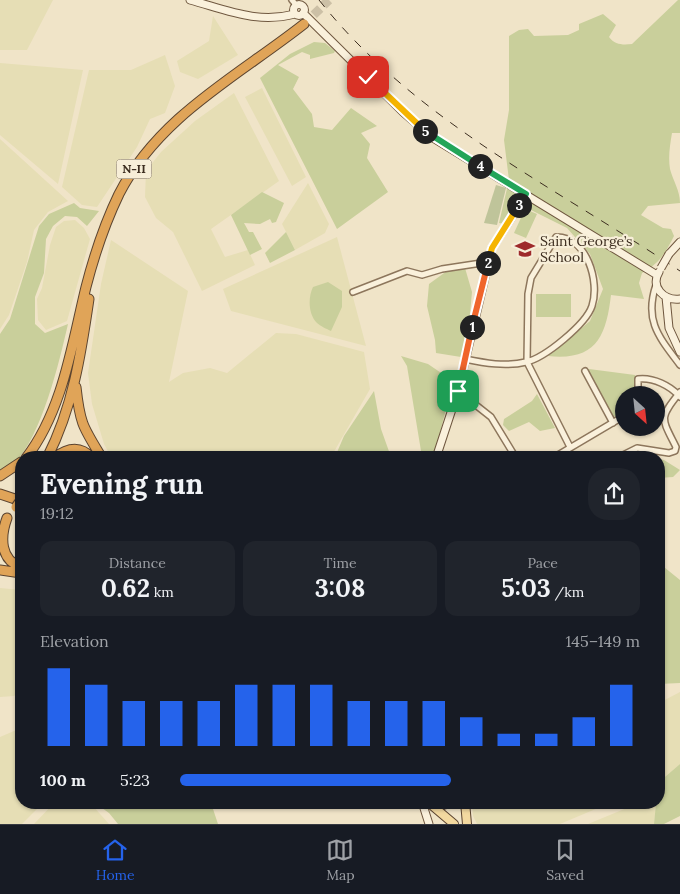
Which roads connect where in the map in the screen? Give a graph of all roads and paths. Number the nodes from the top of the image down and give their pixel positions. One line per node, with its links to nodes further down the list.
1 (190, 0): 4 (street)
2 (294, 3): 3 (street); 4 (street)
3 (303, 13): 4 (street); 6 (street)
4 (295, 14)
5 (304, 24): 9 (highway, N-II)
6 (526, 194): 8 (street); 10 (street)
7 (680, 242): 10 (street, bridge)
8 (488, 262): 12 (street); 17 (street)
9 (94, 264): 21 (highway, N-II); 27 (highway)
10 (657, 275): 11 (street)
11 (656, 285): 13 (street); 19 (street)
12 (352, 292)
13 (666, 297): 14 (street); 15 (street)
14 (678, 299): 15 (street)
15 (668, 320): 16 (street)
16 (680, 352)
17 (465, 359): 18 (street); 23 (street)
18 (527, 362): 18 (street); 26 (street)
19 (680, 365)
20 (585, 371): 25 (street)
21 (76, 380): 28 (highway, N-II); 31 (highway)
22 (638, 386): 24 (street)
23 (458, 391): 32 (street); 33 (street)
24 (679, 394): 37 (street)
25 (613, 423): 26 (street)
26 (570, 447): 34 (street)
27 (30, 451)
28 (50, 451)
29 (67, 451): 30 (highway)
30 (85, 451)
31 (98, 451)
32 (438, 451)
33 (512, 451)
34 (564, 451)
35 (631, 451): 36 (street)
36 (656, 451)
37 (665, 452)
38 (15, 466): 39 (highway)
39 (0, 476)
40 (0, 490): 42 (main road)
41 (0, 495): 43 (highway)
42 (15, 499)
43 (15, 500)
44 (15, 508): 45 (highway)
45 (7, 518): 46 (highway); 47 (highway)
46 (0, 526)
47 (15, 564)
48 (0, 570): 49 (highway)
49 (15, 572)
50 (424, 809): 53 (street)
51 (436, 809): 54 (main road)
52 (466, 809): 55 (main road)
53 (428, 821)
54 (454, 824)
55 (467, 824)

